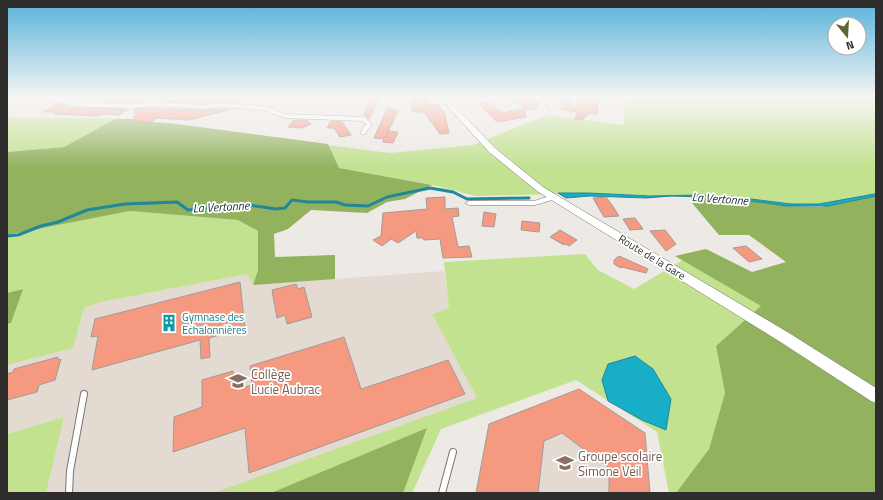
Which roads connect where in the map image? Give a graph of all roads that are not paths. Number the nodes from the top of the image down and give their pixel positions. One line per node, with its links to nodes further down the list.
1 (366, 121): 3 (street)
2 (465, 121): 4 (street, Route de la Gare)
3 (363, 133)
4 (553, 197): 5 (street); 7 (street, Route de la Gare)
5 (469, 203)
6 (84, 394): 9 (lane)
7 (876, 396)
8 (453, 452): 10 (lane)
9 (69, 493)
10 (442, 493)

